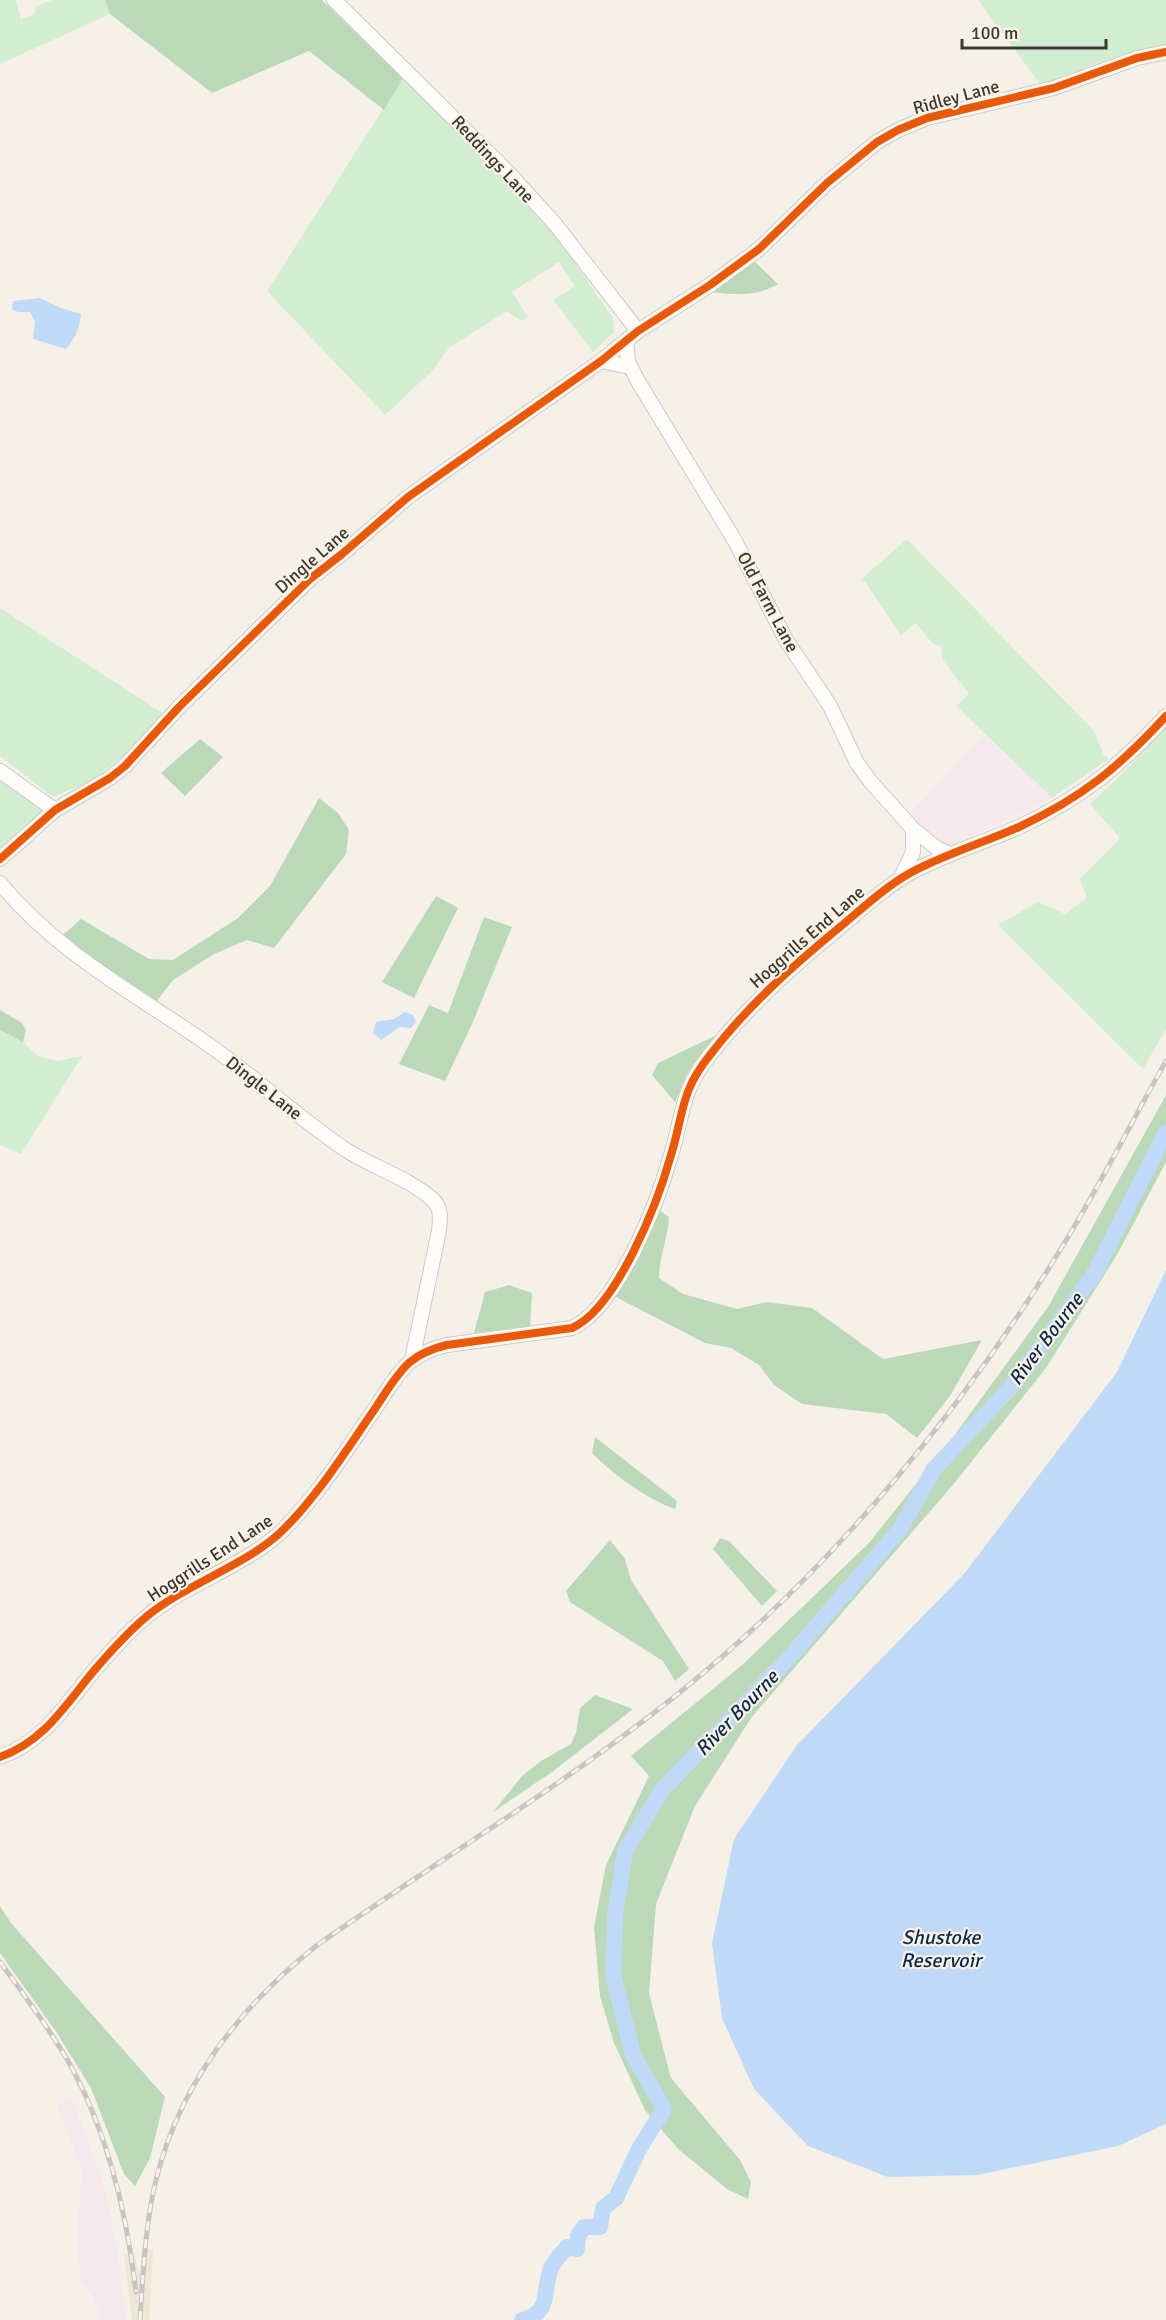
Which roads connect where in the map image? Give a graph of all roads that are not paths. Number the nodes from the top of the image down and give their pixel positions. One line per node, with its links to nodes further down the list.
1 (334, 0): 3 (street, Reddings Lane)
2 (1166, 52): 3 (street, Ridley Lane)
3 (638, 331): 4 (street, Dingle Lane)
4 (626, 341): 5 (street, Dingle Lane); 6 (street, Old Farm Lane)
5 (601, 361): 6 (street); 9 (street, Dingle Lane)
6 (630, 368): 10 (street, Old Farm Lane)
7 (1166, 716): 11 (street, Hoggrills End Lane)
8 (0, 771): 9 (street)
9 (55, 810): 12 (street, Dingle Lane)
10 (913, 829): 11 (street, Old Farm Lane); 13 (street)
11 (950, 854): 13 (street, Hoggrills End Lane)
12 (0, 859)
13 (901, 878): 16 (street, Hoggrills End Lane)
14 (0, 883): 15 (street, Dingle Lane)
15 (418, 1327): 16 (street); 17 (street, Dingle Lane)
16 (433, 1348): 17 (street, Hoggrills End Lane)
17 (412, 1360): 18 (street, Hoggrills End Lane)
18 (0, 1757)

